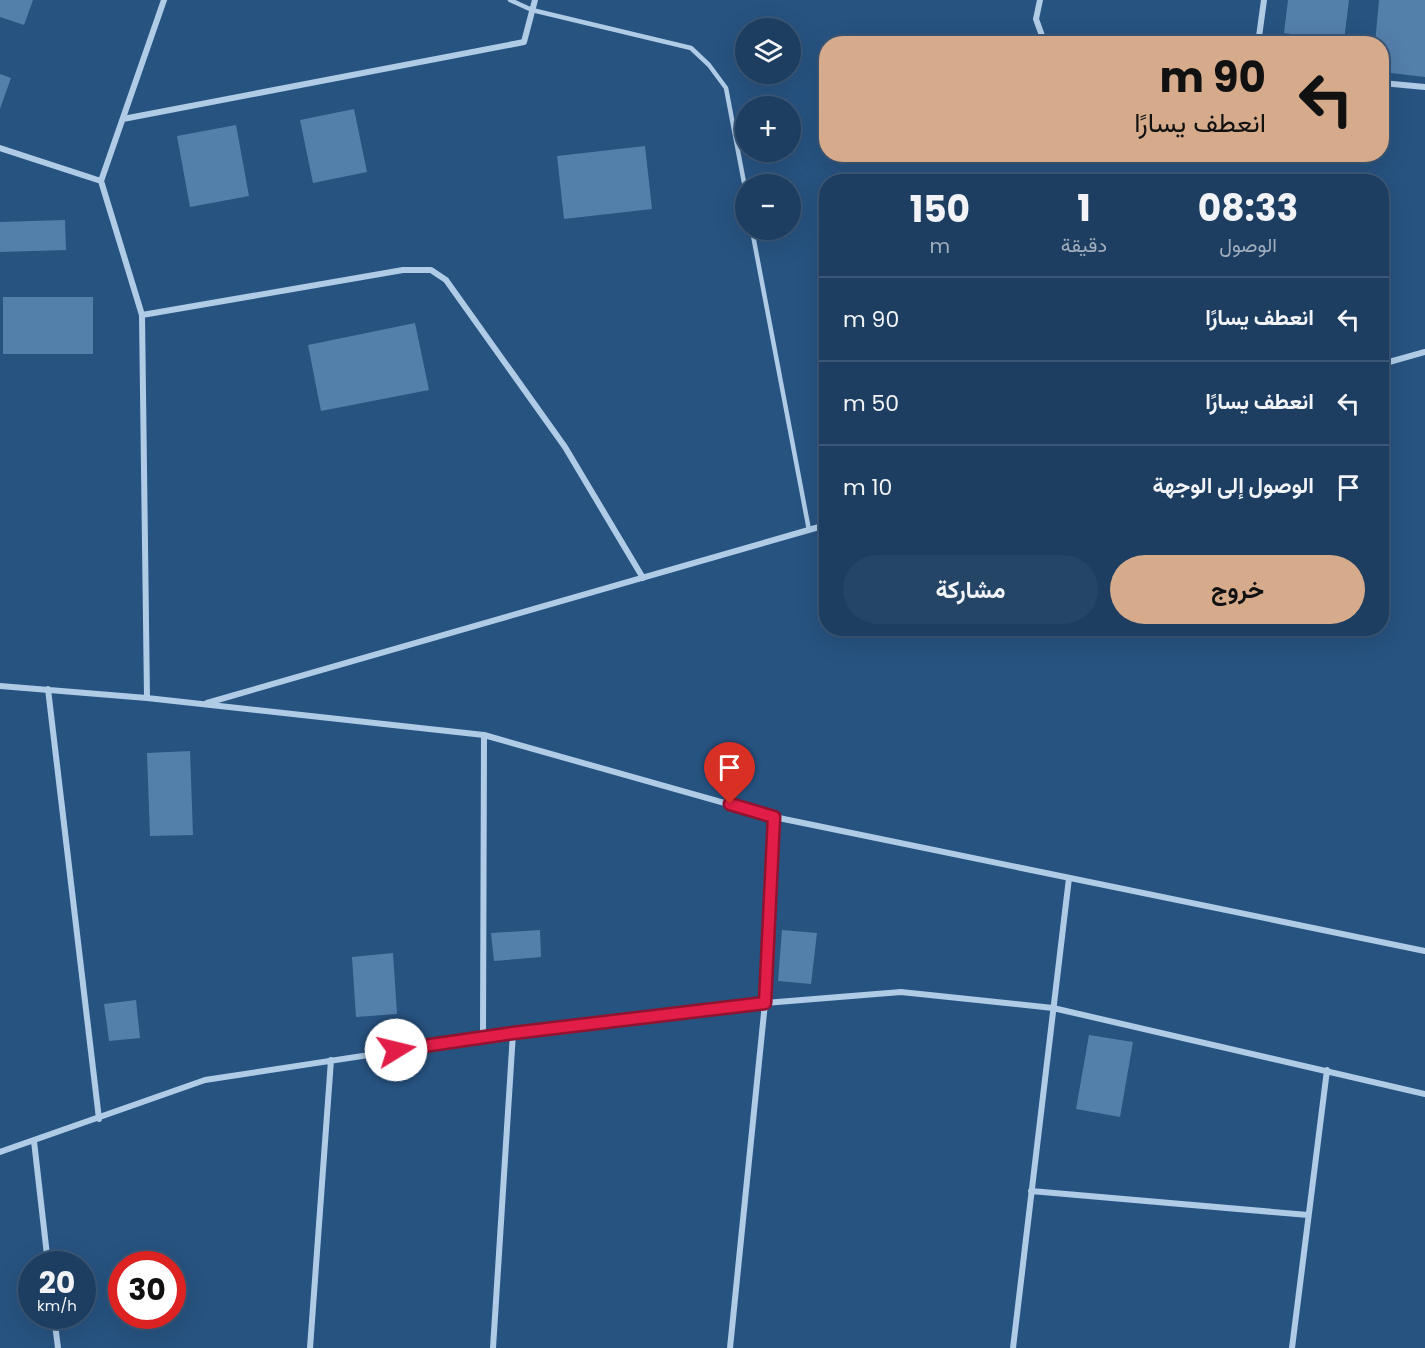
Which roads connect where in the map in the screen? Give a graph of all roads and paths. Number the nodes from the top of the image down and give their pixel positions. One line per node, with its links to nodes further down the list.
1 (164, 0): 11 (street)
2 (510, 0): 6 (lane)
3 (535, 0): 6 (street)
4 (1040, 0): 7 (street)
5 (1264, 0): 8 (street)
6 (532, 10): 11 (street); 13 (lane)
7 (1042, 36)
8 (1259, 36)
9 (1389, 84): 10 (street)
10 (1425, 87)
11 (123, 119): 14 (street)
12 (0, 148): 14 (street)
13 (742, 174)
14 (101, 181): 16 (street)
15 (754, 240): 20 (lane)
16 (141, 315): 21 (street); 24 (street)
17 (1425, 352): 18 (street)
18 (1389, 362)
19 (819, 527): 20 (street)
20 (808, 530): 21 (street)
21 (643, 578): 25 (street)
22 (0, 686): 23 (street)
23 (48, 689): 24 (street); 37 (street)
24 (147, 698): 25 (street)
25 (203, 705): 26 (street)
26 (484, 735): 27 (street); 33 (street)
27 (774, 817): 28 (street); 30 (street)
28 (1069, 878): 29 (street); 31 (street)
29 (1425, 951)
30 (765, 1003): 31 (street); 32 (street); 47 (street)
31 (1053, 1008): 35 (street); 40 (street)
32 (513, 1033): 33 (street); 46 (street)
33 (483, 1037): 34 (street)
34 (332, 1060): 37 (street); 45 (street)
35 (1327, 1070): 36 (street); 41 (street)
36 (1425, 1094)
37 (99, 1119): 38 (street)
38 (33, 1141): 39 (street); 42 (street)
39 (0, 1152)
40 (1031, 1191): 41 (street); 48 (street)
41 (1308, 1215): 49 (street)
42 (46, 1251)
43 (56, 1329): 44 (street)
44 (58, 1348)
45 (310, 1348)
46 (493, 1348)
47 (730, 1348)
48 (1013, 1348)
49 (1292, 1348)

